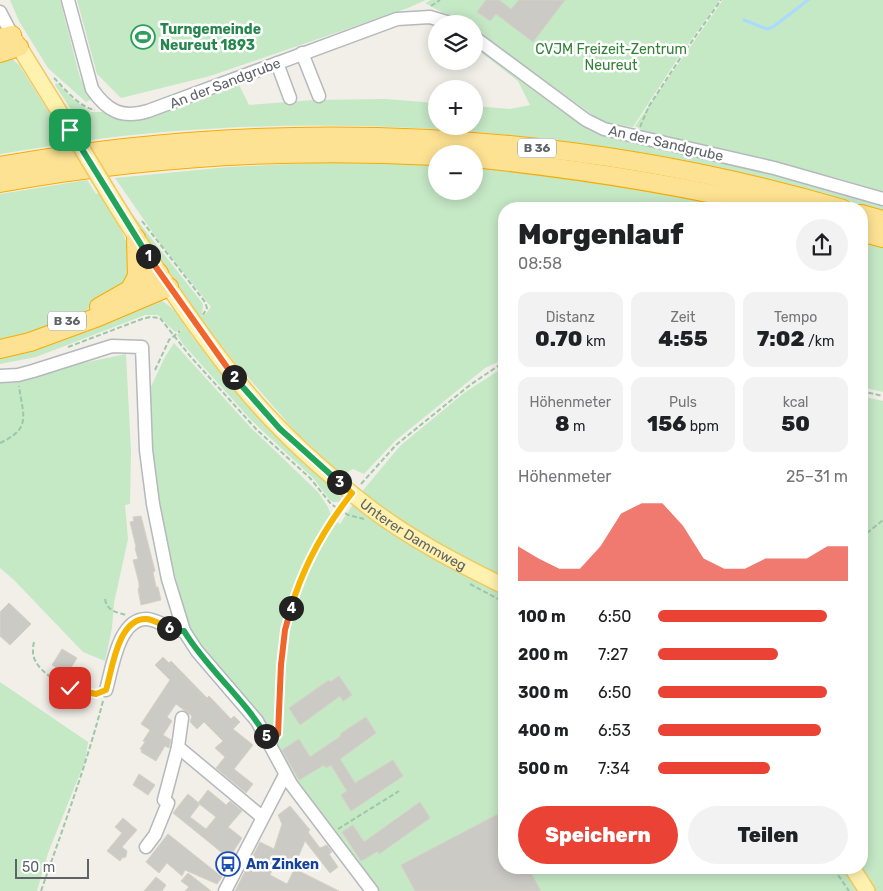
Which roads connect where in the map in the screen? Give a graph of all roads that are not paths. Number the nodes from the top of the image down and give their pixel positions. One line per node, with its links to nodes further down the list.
1 (68, 0): 8 (street, An der Sandgrube)
2 (0, 12): 4 (street, Unterer Dammweg)
3 (428, 18): 7 (street, An der Sandgrube)
4 (10, 40): 6 (highway); 23 (main road, Unterer Dammweg, bridge)
5 (483, 43): 17 (street, An der Sandgrube)
6 (0, 53)
7 (302, 54): 8 (street, An der Sandgrube); 9 (street)
8 (276, 63): 10 (street)
9 (319, 96)
10 (290, 98)
11 (428, 156): 14 (highway)
12 (483, 159): 18 (highway, B 36)
13 (0, 166): 19 (highway, B 36)
14 (54, 174): 15 (highway); 16 (highway)
15 (0, 183)
16 (0, 190)
17 (883, 199)
18 (751, 202)
19 (816, 202)
20 (868, 216): 21 (highway)
21 (883, 220)
22 (868, 234): 24 (highway)
23 (136, 238): 25 (main road, Unterer Dammweg); 26 (highway)
24 (883, 238)
25 (164, 280): 26 (highway, B 36); 28 (highway); 30 (main road, Unterer Dammweg)
26 (130, 289): 27 (highway, B 36)
27 (0, 343)
28 (0, 349)
29 (0, 376): 31 (street)
30 (498, 583)
31 (184, 631): 32 (street); 35 (street)
32 (106, 690)
33 (182, 718): 34 (street)
34 (178, 747): 36 (street); 37 (street)
35 (285, 775): 36 (street); 40 (street)
36 (262, 817): 39 (street)
37 (146, 847)
38 (856, 874): 41 (main road)
39 (225, 891)
40 (372, 891)
41 (868, 891)

